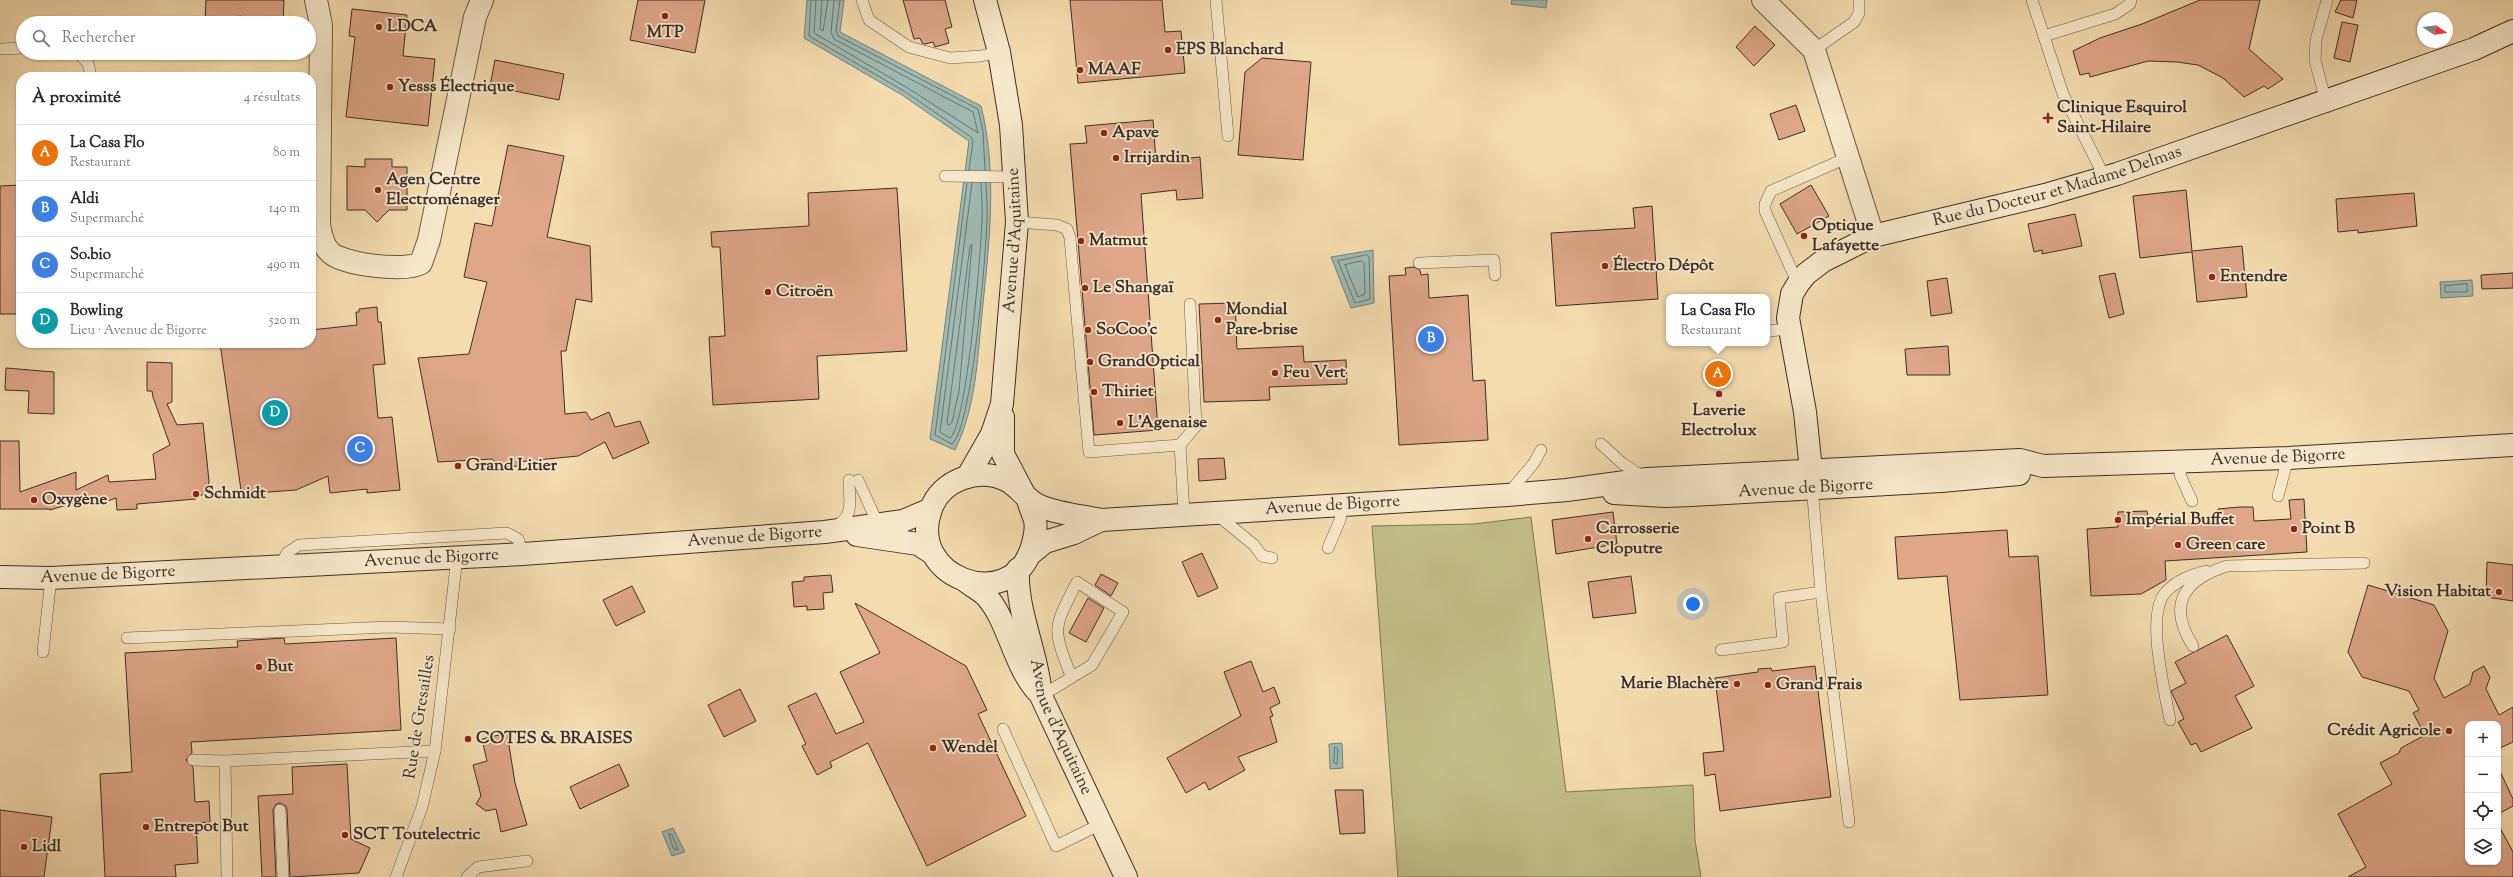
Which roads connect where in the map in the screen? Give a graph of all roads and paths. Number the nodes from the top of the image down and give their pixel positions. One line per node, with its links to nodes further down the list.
1 (316, 0): 22 (main road)
2 (482, 0): 26 (main road)
3 (862, 0): 16 (lane)
4 (985, 0): 16 (main road, Avenue d'Aquitaine)
5 (1216, 0): 20 (lane)
6 (1763, 0): 15 (main road)
7 (1859, 0): 15 (lane)
8 (2032, 0): 12 (lane)
9 (2131, 0): 12 (lane)
10 (2327, 0): 19 (lane)
11 (2513, 31): 19 (main road, Rue du Docteur et Madame Delmas)
12 (2044, 36): 25 (lane)
13 (16, 48): 14 (lane)
14 (2, 49)
15 (1814, 50): 21 (main road)
16 (999, 52): 24 (main road, Avenue d'Aquitaine)
17 (85, 60): 18 (lane)
18 (90, 72)
19 (2326, 102): 25 (main road, Rue du Docteur et Madame Delmas)
20 (1228, 136)
21 (1850, 157): 28 (main road); 31 (lane)
22 (316, 163)
23 (945, 176): 24 (lane)
24 (1015, 177): 27 (main road, Avenue d'Aquitaine)
25 (2105, 178): 28 (main road, Rue du Docteur et Madame Delmas)
26 (316, 200)
27 (1017, 222): 35 (main road, Avenue d'Aquitaine); 37 (lane)
28 (1872, 236): 31 (main road, Rue du Docteur et Madame Delmas)
29 (1419, 263): 30 (lane)
30 (1495, 275)
31 (1798, 284): 33 (main road, Rue du Docteur et Madame Delmas)
32 (1190, 304): 37 (lane)
33 (1790, 329): 34 (lane); 45 (main road, Rue du Docteur et Madame Delmas)
34 (1770, 331)
35 (1002, 404): 43 (main road, Avenue d'Aquitaine); 49 (main road)
36 (1601, 444): 44 (lane)
37 (1180, 445): 54 (lane)
38 (2513, 445): 40 (main road, Avenue de Bigorre)
39 (1541, 450): 47 (lane)
40 (2288, 458): 41 (main road, Avenue de Bigorre); 48 (lane)
41 (2182, 460): 42 (main road, Avenue de Bigorre); 50 (lane)
42 (2043, 466): 45 (main road, Avenue de Bigorre); 45 (main road, Avenue de Bigorre)
43 (968, 476): 49 (main road); 52 (main road)
44 (1647, 479): 45 (main road, Avenue de Bigorre); 46 (main road, Avenue de Bigorre)
45 (1812, 479): 46 (main road, Avenue de Bigorre); 72 (lane)
46 (1567, 490): 47 (main road, Avenue de Bigorre)
47 (1507, 495): 51 (main road, Avenue de Bigorre)
48 (2278, 496)
49 (1027, 499): 55 (main road, Avenue de Bigorre); 63 (main road)
50 (2192, 501)
51 (1343, 505): 53 (main road, Avenue de Bigorre); 58 (lane)
52 (931, 509): 56 (main road, Avenue de Bigorre); 59 (main road)
53 (1212, 512): 54 (main road, Avenue de Bigorre); 62 (lane)
54 (1184, 513): 55 (main road, Avenue de Bigorre)
55 (1101, 520): 63 (main road, Avenue de Bigorre)
56 (878, 524): 57 (main road, Avenue de Bigorre); 57 (lane)
57 (834, 532): 59 (main road, Avenue de Bigorre); 60 (main road, Avenue de Bigorre)
58 (1328, 548)
59 (932, 553): 71 (main road)
60 (523, 554): 61 (main road, Avenue de Bigorre); 65 (lane)
61 (457, 557): 65 (main road, Avenue de Bigorre); 73 (lane, Rue de Gresailles)
62 (1272, 558)
63 (1024, 562): 71 (main road); 79 (main road, Avenue d'Aquitaine)
64 (2364, 563): 67 (lane)
65 (280, 566): 68 (main road, Avenue de Bigorre)
66 (0, 569): 68 (main road)
67 (2218, 569): 75 (lane); 80 (lane)
68 (79, 577): 69 (main road, Avenue de Bigorre)
69 (51, 578): 70 (main road, Avenue de Bigorre); 77 (lane)
70 (7, 579)
71 (967, 582): 79 (main road)
72 (1821, 592): 76 (lane); 86 (lane)
73 (450, 629): 74 (lane); 82 (lane, Rue de Gresailles)
74 (127, 638)
75 (2193, 646)
76 (1721, 650)
77 (43, 652)
78 (1071, 676): 78 (lane); 79 (lane)
79 (1040, 696): 87 (main road, Avenue d'Aquitaine)
80 (2170, 720)
81 (1003, 728): 87 (lane)
82 (435, 751): 84 (lane); 89 (lane, Rue de Gresailles)
83 (193, 760): 84 (lane)
84 (225, 761): 90 (lane)
85 (280, 810): 91 (lane)
86 (1849, 822)
87 (1101, 824): 93 (main road, Avenue d'Aquitaine)
88 (527, 861): 92 (lane)
89 (398, 876)
90 (227, 877)
91 (284, 877)
92 (467, 877)
93 (1126, 877)

